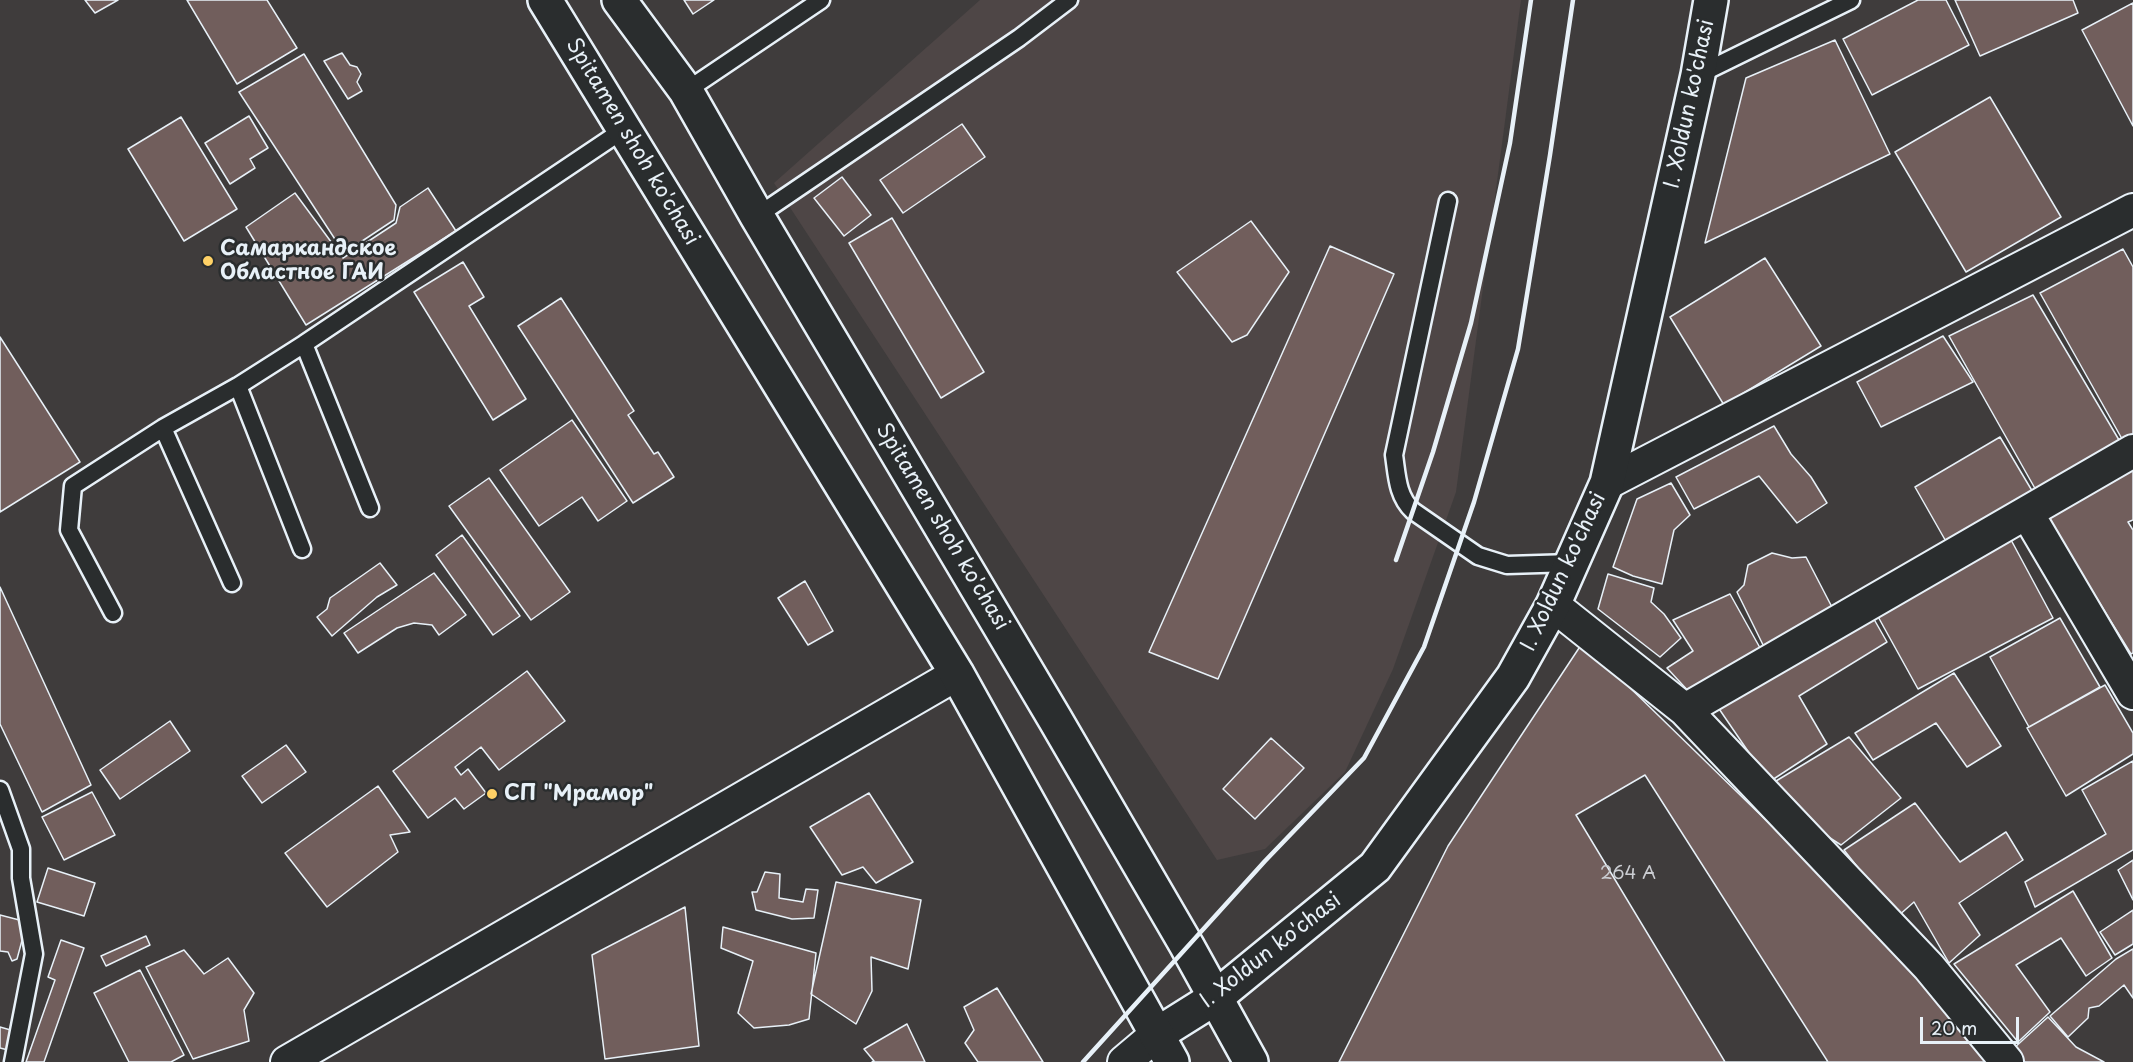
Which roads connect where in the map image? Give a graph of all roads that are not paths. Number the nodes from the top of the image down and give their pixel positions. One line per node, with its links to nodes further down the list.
1 (545, 0): 9 (main road, Spitamen shoh ko'chasi)
2 (620, 0): 8 (main road, Spitamen shoh ko'chasi)
3 (821, 0): 8 (lane)
4 (1069, 0): 12 (lane)
5 (1711, 0): 7 (main road, I. Xoldun ko'chasi)
6 (1851, 0): 7 (lane)
7 (1698, 75): 17 (main road, I. Xoldun ko'chasi)
8 (686, 90): 12 (main road, Spitamen shoh ko'chasi)
9 (623, 130): 13 (lane); 25 (main road, Spitamen shoh ko'chasi)
10 (1448, 201): 21 (lane)
11 (2133, 210): 17 (street)
12 (757, 216): 29 (main road, Spitamen shoh ko'chasi)
13 (304, 344): 14 (lane); 18 (lane)
14 (238, 386): 15 (lane); 20 (lane)
15 (163, 429): 22 (lane); 24 (lane)
16 (2133, 451): 19 (street)
17 (1607, 483): 21 (main road, I. Xoldun ko'chasi)
18 (370, 508)
19 (2027, 513): 26 (street); 27 (street)
20 (302, 549)
21 (1572, 563): 23 (main road, I. Xoldun ko'chasi)
22 (232, 583)
23 (1553, 604): 27 (street); 29 (main road, I. Xoldun ko'chasi)
24 (113, 613)
25 (957, 674): 30 (main road, Spitamen shoh ko'chasi); 32 (street)
26 (2133, 693)
27 (1685, 710): 35 (street)
28 (0, 790): 31 (lane)
29 (1215, 998): 30 (main road, I. Xoldun ko'chasi); 34 (main road, Spitamen shoh ko'chasi)
30 (1164, 1048): 33 (street)
31 (13, 1062)
32 (287, 1062)
33 (1125, 1062)
34 (1251, 1062)
35 (2007, 1062)

